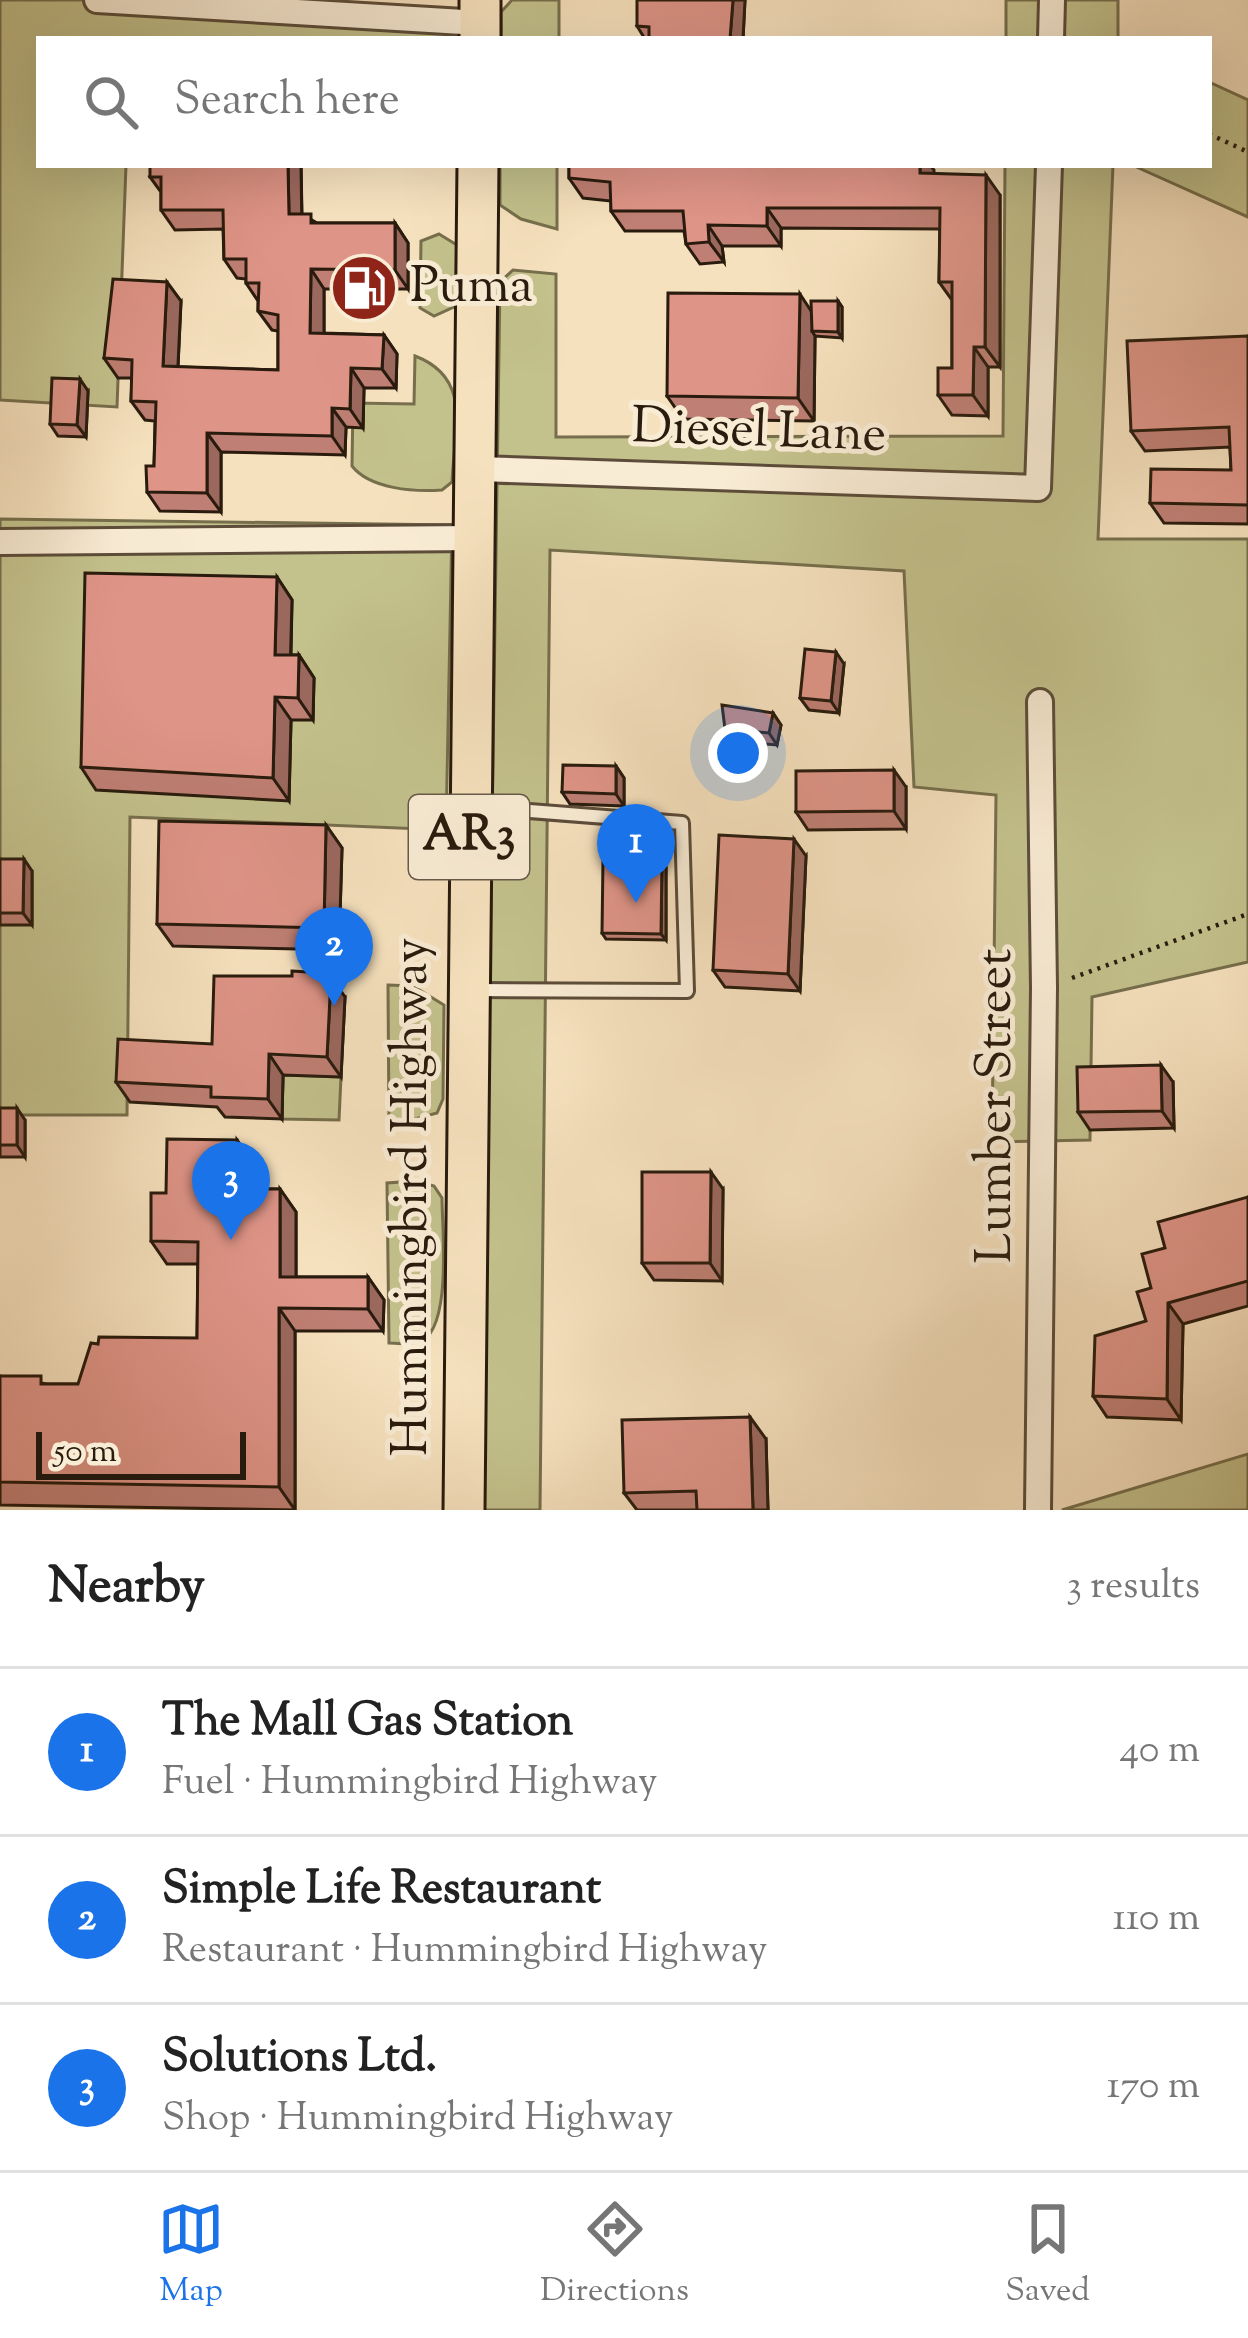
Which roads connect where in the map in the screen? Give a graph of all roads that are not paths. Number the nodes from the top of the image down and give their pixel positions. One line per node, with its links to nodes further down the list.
1 (97, 0): 3 (street)
2 (1052, 0): 4 (street)
3 (480, 21)
4 (1051, 36)
5 (478, 168): 7 (main road, Hummingbird Highway / AR3)
6 (1049, 168): 7 (street, Diesel Lane)
7 (477, 469): 8 (main road, Hummingbird Highway / AR3)
8 (476, 538): 9 (street); 11 (main road, Hummingbird Highway / AR3)
9 (0, 542)
10 (1040, 702): 14 (street, Lumber Street)
11 (471, 807): 12 (main road, Hummingbird Highway / AR3); 12 (lane)
12 (467, 989): 13 (main road, Hummingbird Highway / AR3)
13 (464, 1510)
14 (1038, 1510)

